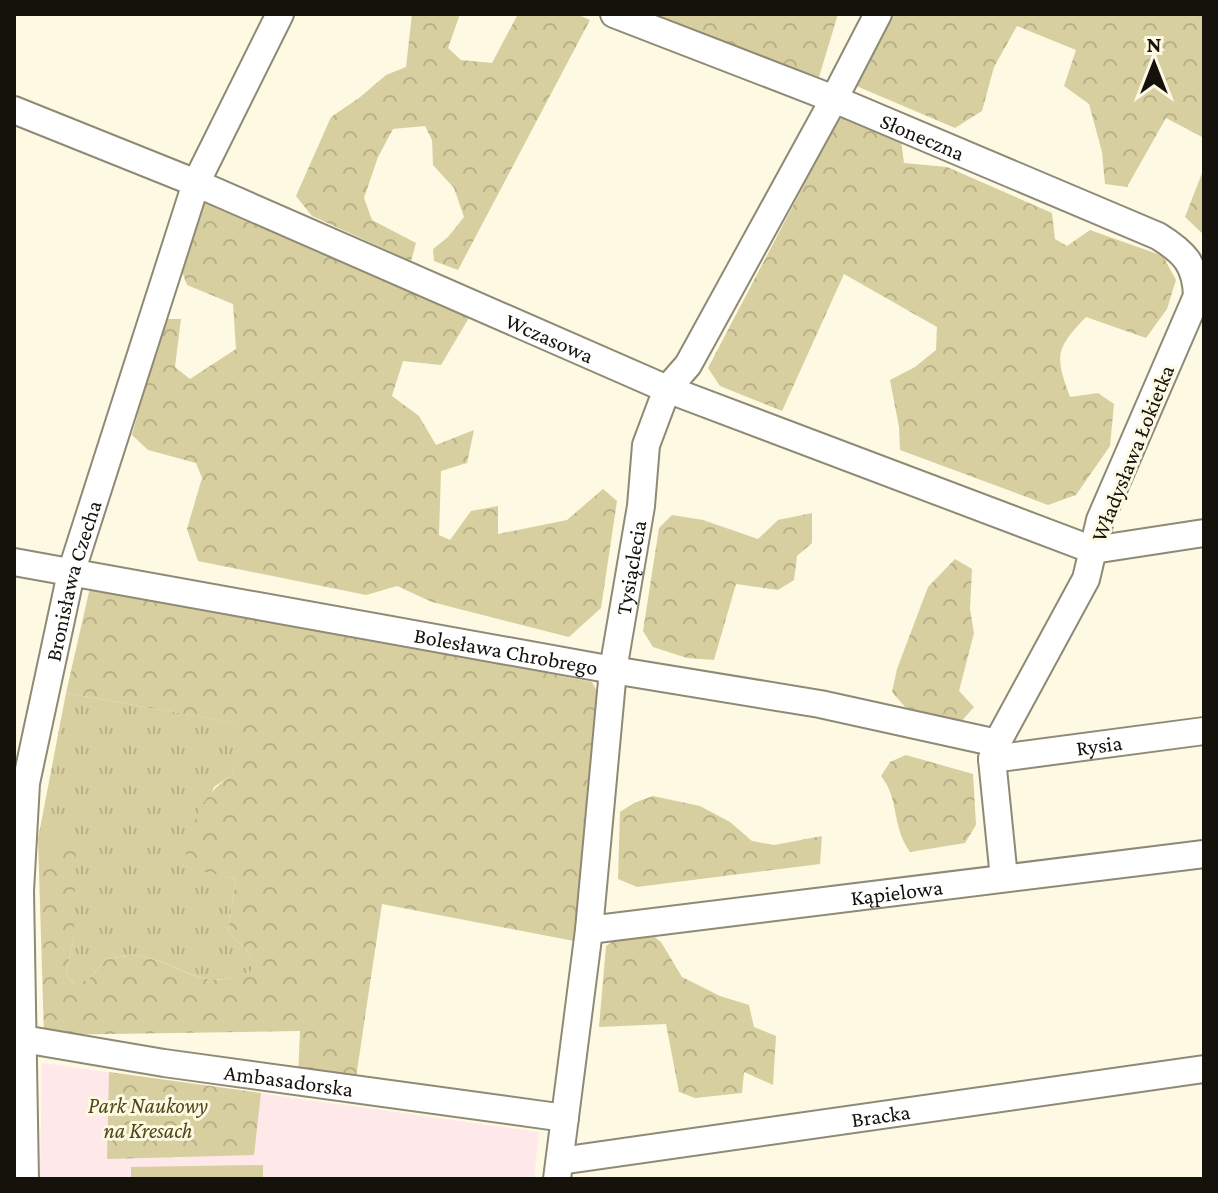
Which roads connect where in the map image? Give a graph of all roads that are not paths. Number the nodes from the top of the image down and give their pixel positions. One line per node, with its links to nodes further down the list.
1 (280, 14): 6 (street, Bronisława Czecha)
2 (614, 14): 4 (street, Słoneczna)
3 (878, 14): 4 (street, Tysiąclecia)
4 (834, 99): 7 (street, Słoneczna); 8 (street, Tysiąclecia)
5 (14, 110): 6 (street, Wczasowa)
6 (196, 183): 8 (street, Wczasowa); 12 (street, Bronisława Czecha)
7 (1200, 296): 10 (street, Władysława Łokietka)
8 (667, 389): 10 (street, Wczasowa); 13 (street, Tysiąclecia)
9 (1204, 533): 10 (street)
10 (1093, 550): 15 (street, Władysława Łokietka)
11 (14, 562): 12 (street, Bolesława Chrobrego)
12 (71, 573): 13 (street, Bolesława Chrobrego); 19 (street, Bronisława Czecha)
13 (613, 670): 15 (street, Bolesława Chrobrego); 18 (street, Tysiąclecia)
14 (1204, 731): 15 (street, Rysia)
15 (995, 751): 17 (street)
16 (1204, 854): 17 (street, Kąpielowa)
17 (1004, 878): 18 (street, Kąpielowa)
18 (589, 930): 21 (street, Tysiąclecia)
19 (18, 1039): 21 (street, Ambasadorska); 23 (street, Bronisława Czecha)
20 (1204, 1069): 22 (street, Bracka)
21 (565, 1118): 22 (street, Tysiąclecia)
22 (558, 1170)
23 (25, 1179)

